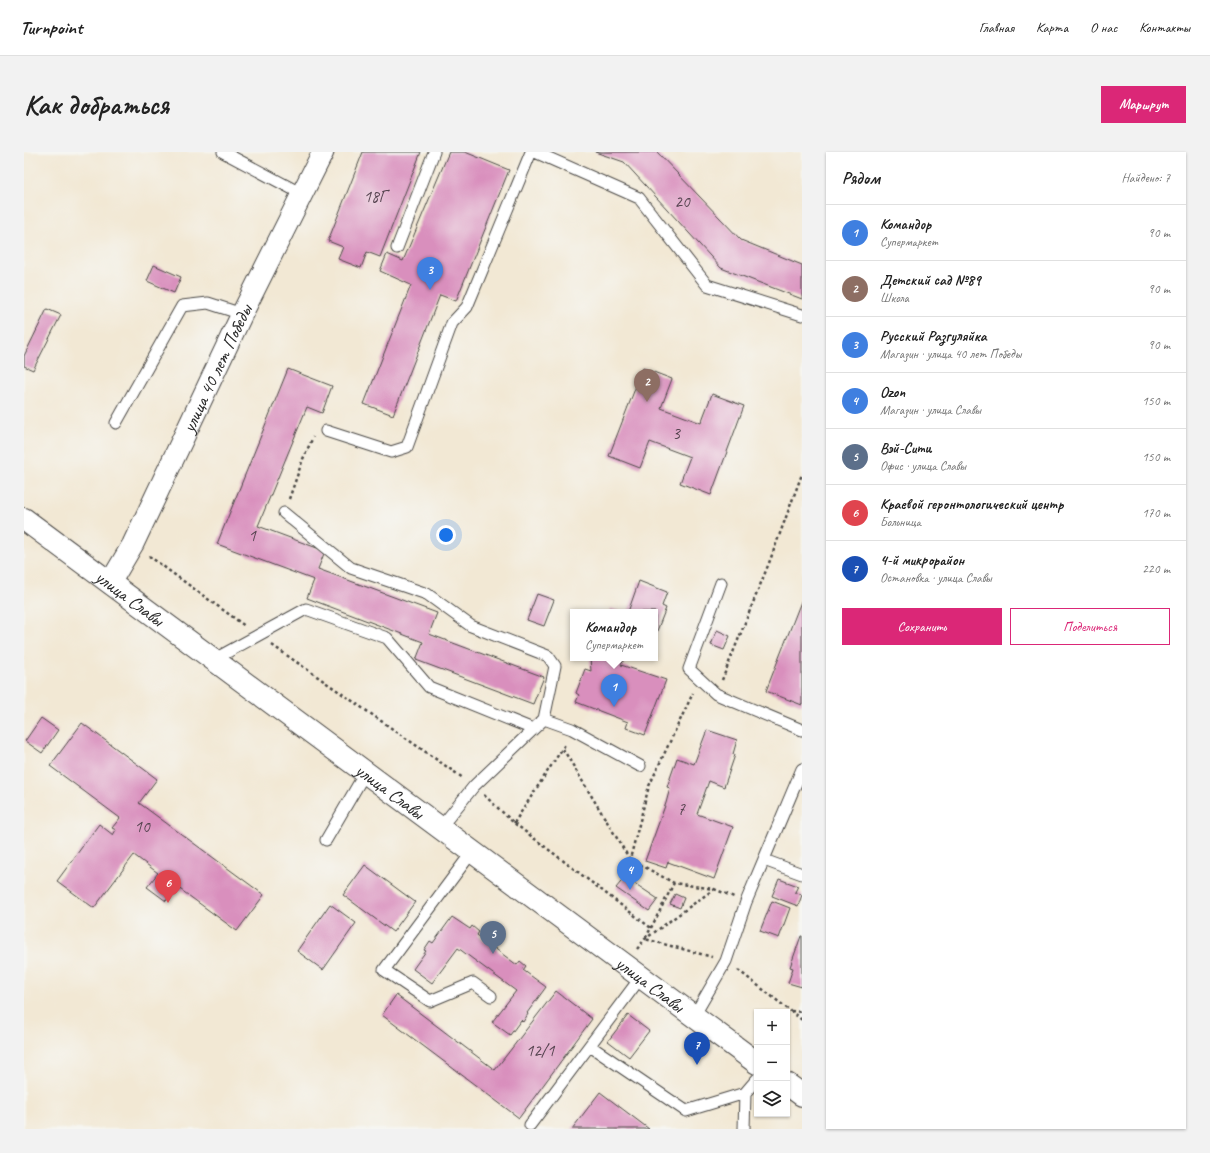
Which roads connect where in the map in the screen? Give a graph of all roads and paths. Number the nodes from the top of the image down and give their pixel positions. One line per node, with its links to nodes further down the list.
1 (223, 152): 6 (lane)
2 (323, 152): 6 (street, улица 40 лет Победы)
3 (434, 152): 7 (lane)
4 (531, 152): 11 (lane)
5 (535, 152): 9 (lane)
6 (302, 194): 8 (street, улица 40 лет Победы)
7 (397, 248)
8 (242, 314): 10 (lane); 16 (street, улица 40 лет Победы)
9 (802, 315)
10 (116, 423)
11 (326, 431)
12 (312, 438): 14 (path)
13 (802, 474): 22 (path)
14 (284, 513): 23 (lane)
15 (25, 521): 17 (main road, улица Славы)
16 (132, 544): 17 (street, улица 40 лет Победы); 19 (path)
17 (110, 583): 20 (main road, улица Славы)
18 (721, 583): 21 (lane)
19 (258, 635): 20 (lane); 24 (lane); 31 (path)
20 (213, 660): 30 (main road, улица Славы)
21 (689, 669): 22 (lane); 36 (path)
22 (716, 694): 25 (lane)
23 (544, 719): 24 (lane); 28 (lane)
24 (533, 728): 31 (lane)
25 (802, 730)
26 (567, 741): 27 (path)
27 (563, 749): 32 (path); 36 (path)
28 (640, 766)
29 (802, 769): 37 (lane)
30 (365, 773): 33 (main road, улица Славы); 34 (lane)
31 (474, 786): 32 (path); 33 (lane)
32 (514, 823): 42 (path)
33 (440, 828): 35 (main road, улица Славы)
34 (326, 840)
35 (472, 852): 46 (main road, улица Славы); 47 (lane)
36 (630, 859): 39 (path)
37 (764, 860): 38 (lane); 41 (lane)
38 (802, 874)
39 (674, 883): 40 (path); 42 (path)
40 (714, 889): 41 (path); 43 (path)
41 (746, 902): 45 (lane)
42 (651, 928): 43 (path)
43 (645, 940): 44 (path); 45 (path)
44 (637, 949)
45 (726, 961): 48 (path); 52 (lane)
46 (641, 977): 52 (main road, улица Славы); 54 (lane)
47 (491, 996)
48 (786, 1009)
49 (790, 1011): 51 (path)
50 (790, 1012): 53 (path)
51 (802, 1012)
52 (694, 1016): 55 (main road, улица Славы)
53 (802, 1020)
54 (590, 1046): 58 (lane); 60 (lane)
55 (754, 1061)
56 (755, 1081): 58 (lane)
57 (790, 1086): 59 (main road)
58 (745, 1093): 61 (lane)
59 (802, 1095)
60 (530, 1125)
61 (744, 1129)

